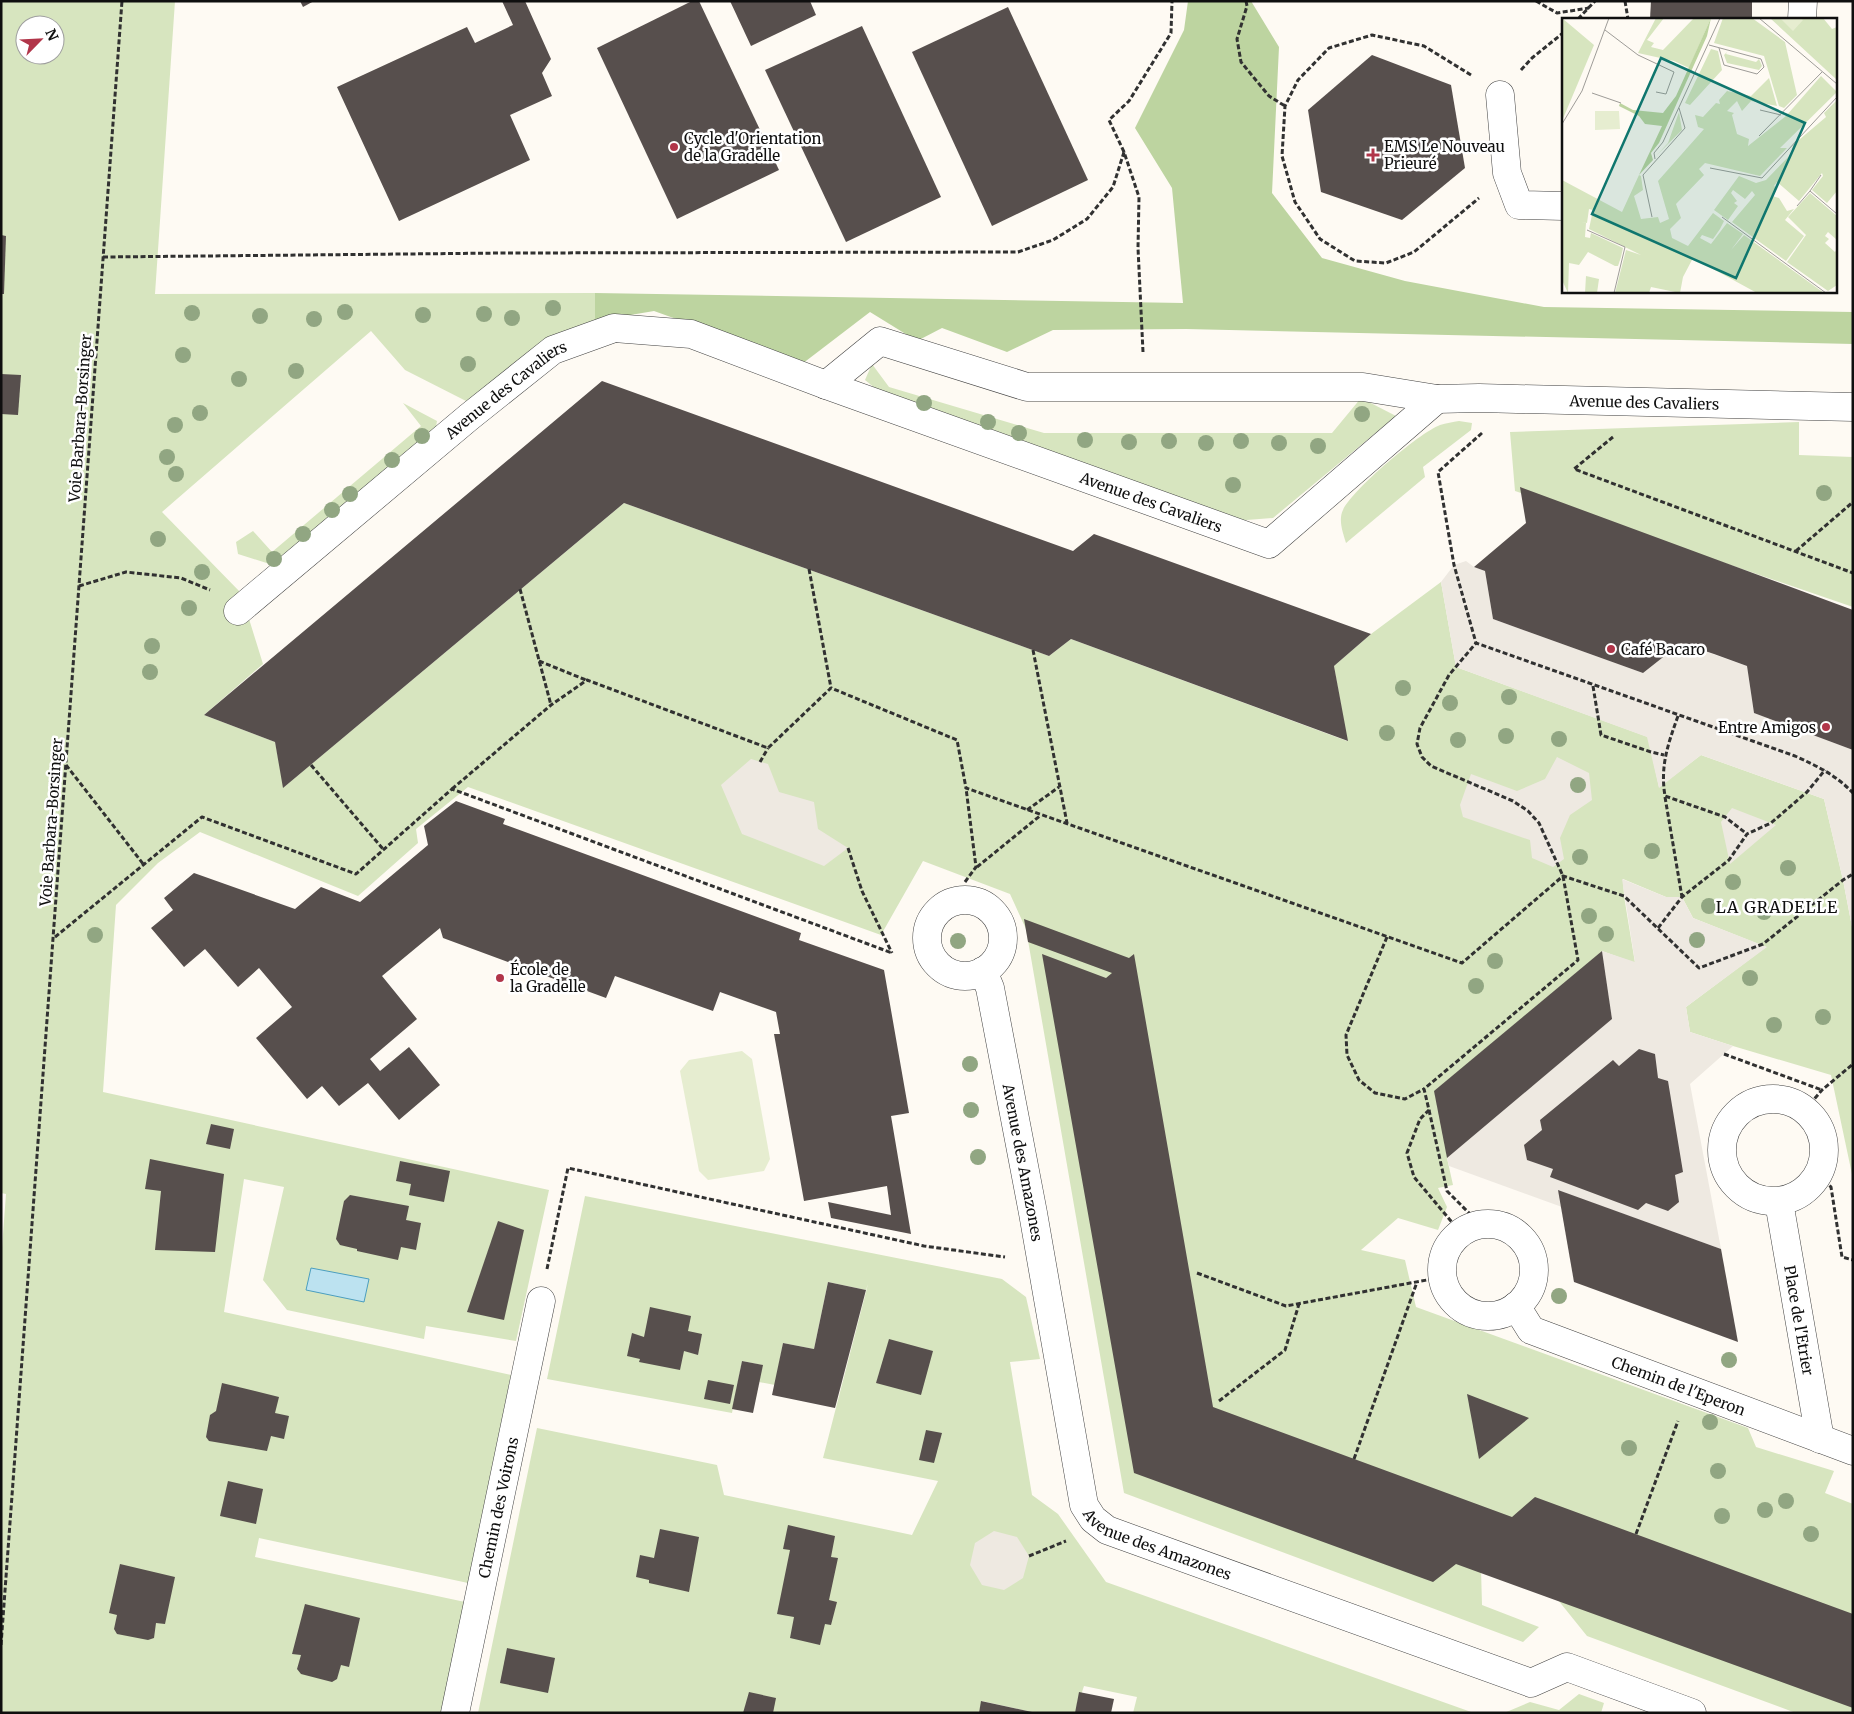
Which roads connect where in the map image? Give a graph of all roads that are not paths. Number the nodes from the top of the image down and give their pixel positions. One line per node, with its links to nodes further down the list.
1 (1803, 1): 2 (street)
2 (1802, 18)
3 (1500, 95): 4 (street)
4 (1562, 206)
5 (826, 385): 6 (street, Avenue des Cavaliers); 6 (street, Avenue des Cavaliers); 8 (street, Avenue des Cavaliers)
6 (1437, 399): 7 (street, Avenue des Cavaliers)
7 (1853, 407)
8 (238, 611)
9 (983, 971): 16 (street, Avenue des Amazones)
10 (1779, 1202): 10 (street); 13 (street, Place de l'Etrier)
11 (541, 1301): 15 (street, Chemin des Voirons)
12 (1516, 1306): 12 (street); 13 (street, Chemin de l'Eperon)
13 (1820, 1439): 14 (street, Chemin de l'Eperon)
14 (1853, 1451)
15 (455, 1713)
16 (1692, 1713)

